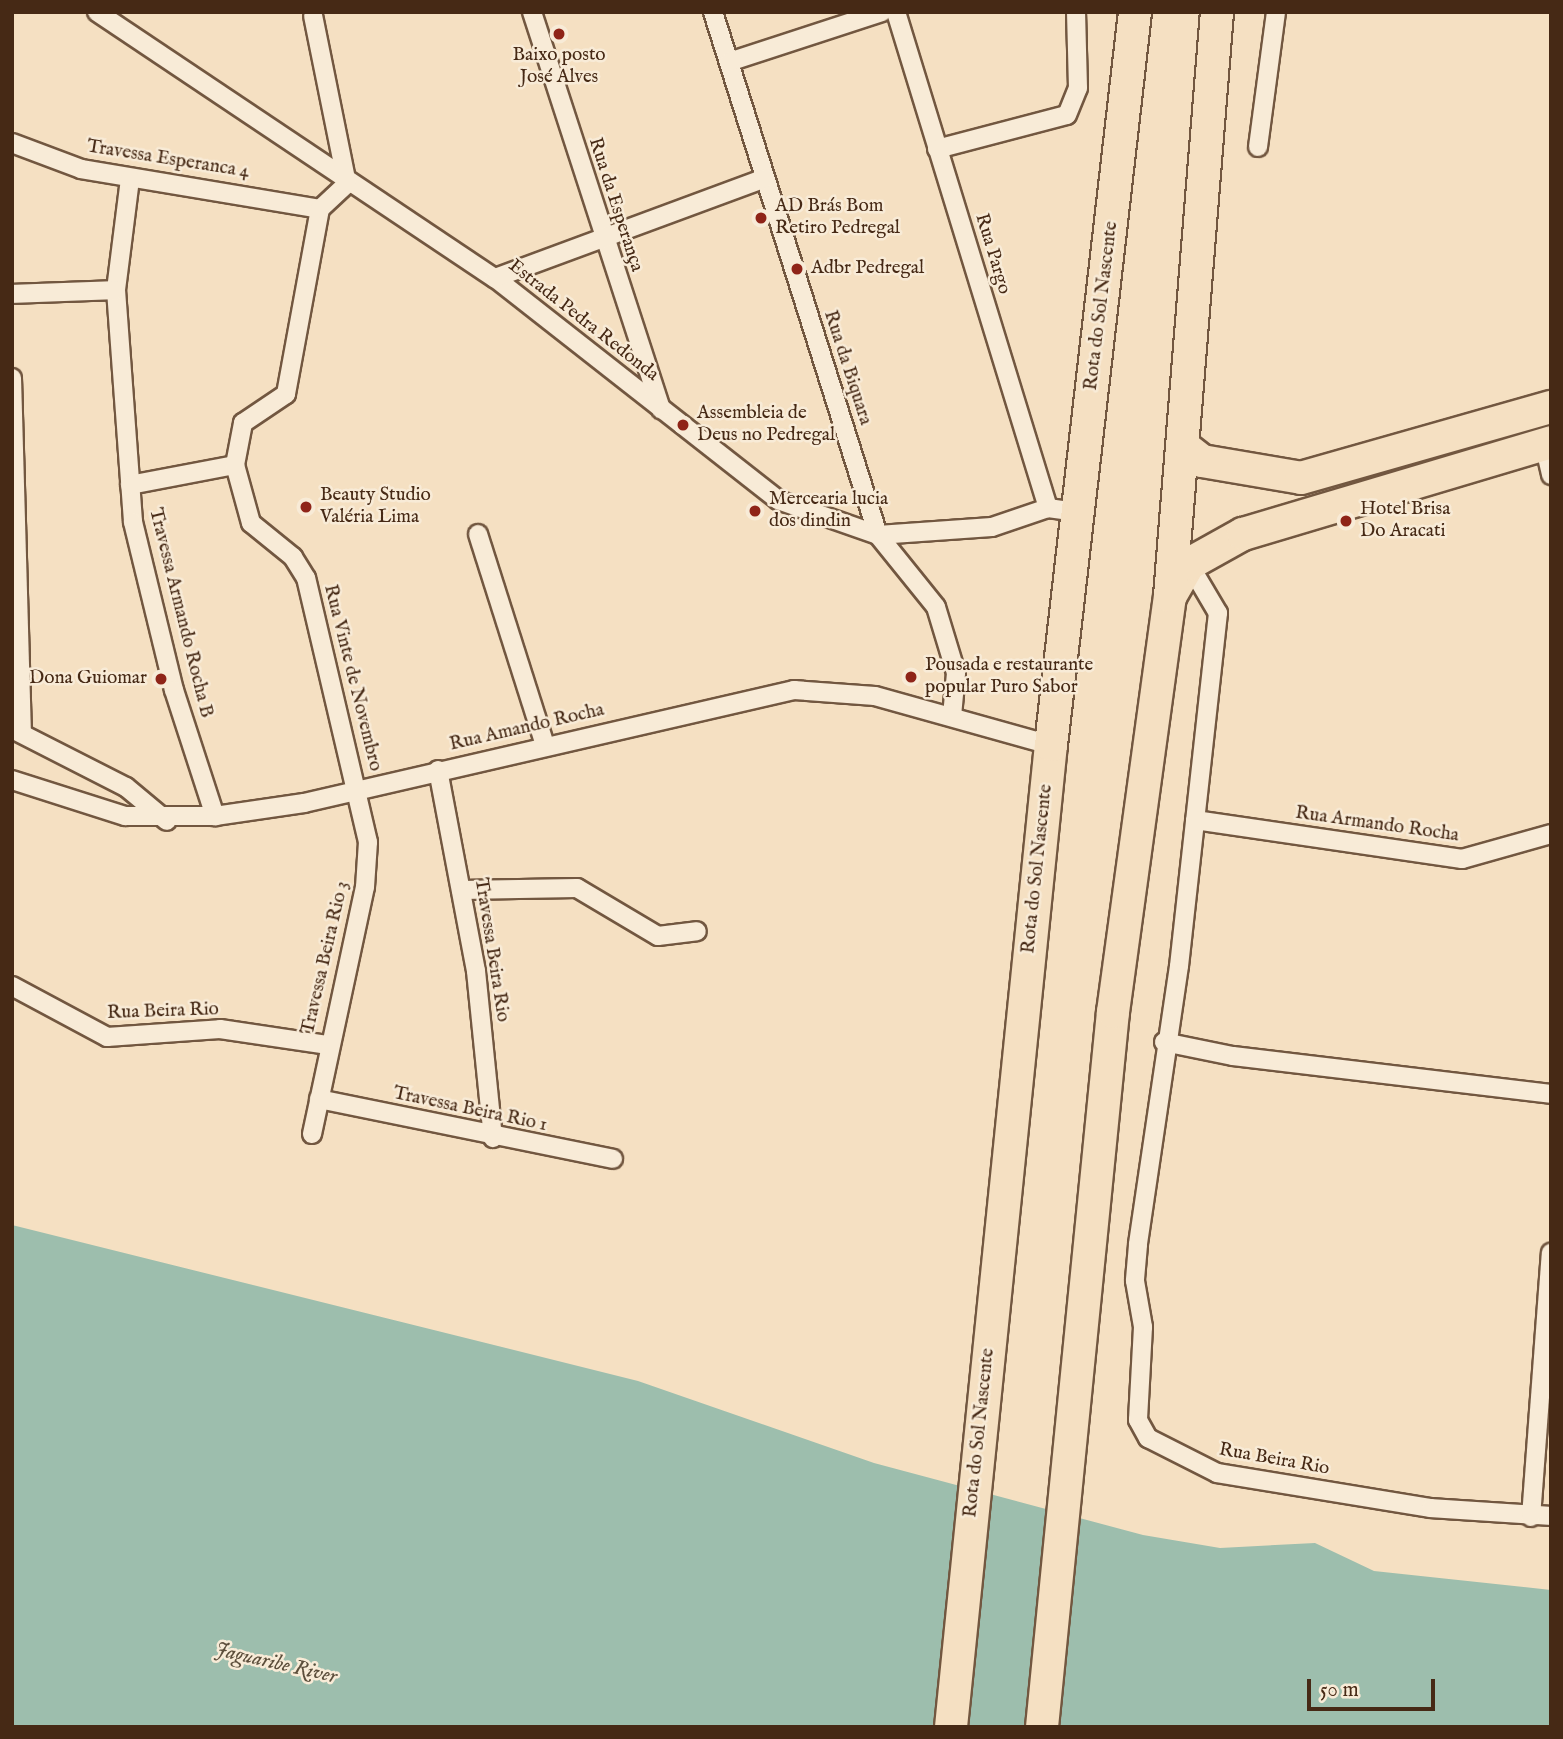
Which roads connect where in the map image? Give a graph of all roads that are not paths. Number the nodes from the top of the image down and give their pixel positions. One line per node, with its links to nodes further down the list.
1 (97, 12): 17 (street, Estrada Pedra Redonda)
2 (532, 12): 19 (street, Rua da Esperança)
3 (713, 12): 11 (street, Rua da Biquara)
4 (881, 12): 11 (street)
5 (896, 12): 14 (street, Rua Pargo)
6 (1076, 12): 14 (street)
7 (1135, 12): 32 (highway, Rota do Sol Nascente)
8 (1217, 12): 27 (highway)
9 (1276, 12): 13 (street)
10 (313, 16): 17 (street)
11 (729, 62): 15 (street, Rua da Biquara)
12 (12, 143): 16 (street, Travessa Esperanca 4)
13 (1258, 147)
14 (937, 149): 32 (street, Rua Pargo)
15 (765, 178): 19 (street); 34 (street, Rua da Biquara)
16 (130, 179): 18 (street, Travessa Esperanca 4); 21 (street, Travessa Armando Rocha B)
17 (347, 184): 18 (street); 20 (street, Estrada Pedra Redonda)
18 (320, 209): 28 (street, Rua Vinte de Novembro)
19 (601, 238): 20 (street); 25 (street, Rua da Esperança)
20 (495, 278): 25 (street, Estrada Pedra Redonda)
21 (116, 290): 22 (street); 31 (street, Travessa Armando Rocha B)
22 (16, 294)
23 (12, 377): 30 (street)
24 (1551, 407): 27 (highway)
25 (661, 410): 34 (street, Estrada Pedra Redonda)
26 (1547, 443): 29 (street); 35 (highway)
27 (1183, 446): 36 (highway)
28 (235, 465): 31 (street); 43 (street, Rua Vinte de Novembro)
29 (1551, 475)
30 (16, 480): 38 (street)
31 (130, 485): 44 (street, Travessa Armando Rocha B)
32 (1063, 510): 34 (street); 39 (highway, Rota do Sol Nascente)
33 (478, 534): 40 (street)
34 (878, 536): 37 (street)
35 (1189, 564): 36 (highway); 45 (street, Rua Beira Rio)
36 (1170, 596): 62 (highway)
37 (952, 716): 39 (street, Rua Amando Rocha); 40 (street, Rua Amando Rocha)
38 (17, 730): 46 (street)
39 (1051, 745): 61 (highway, Rota do Sol Nascente)
40 (545, 746): 41 (street, Rua Amando Rocha)
41 (438, 770): 43 (street, Rua Amando Rocha); 48 (street, Travessa Beira Rio)
42 (12, 780): 46 (street, Rua Amando Rocha)
43 (357, 791): 44 (street, Rua Amando Rocha); 52 (street, Travessa Beira Rio 3)
44 (215, 816): 46 (street, Rua Amando Rocha)
45 (1195, 820): 47 (street, Rua Armando Rocha); 51 (street, Rua Beira Rio)
46 (167, 821)
47 (1551, 834)
48 (461, 890): 49 (street); 56 (street, Travessa Beira Rio)
49 (697, 931)
50 (12, 986): 52 (street, Rua Beira Rio)
51 (1164, 1041): 53 (street); 60 (street, Rua Beira Rio)
52 (327, 1045): 54 (street, Travessa Beira Rio 3)
53 (1551, 1094)
54 (319, 1099): 55 (street, Travessa Beira Rio 3); 56 (street, Travessa Beira Rio 1)
55 (312, 1134)
56 (493, 1138): 57 (street, Travessa Beira Rio 1)
57 (613, 1159)
58 (1551, 1253): 60 (street)
59 (1551, 1516): 60 (street, Rua Beira Rio)
60 (1531, 1517)
61 (951, 1727)
62 (1042, 1727)

